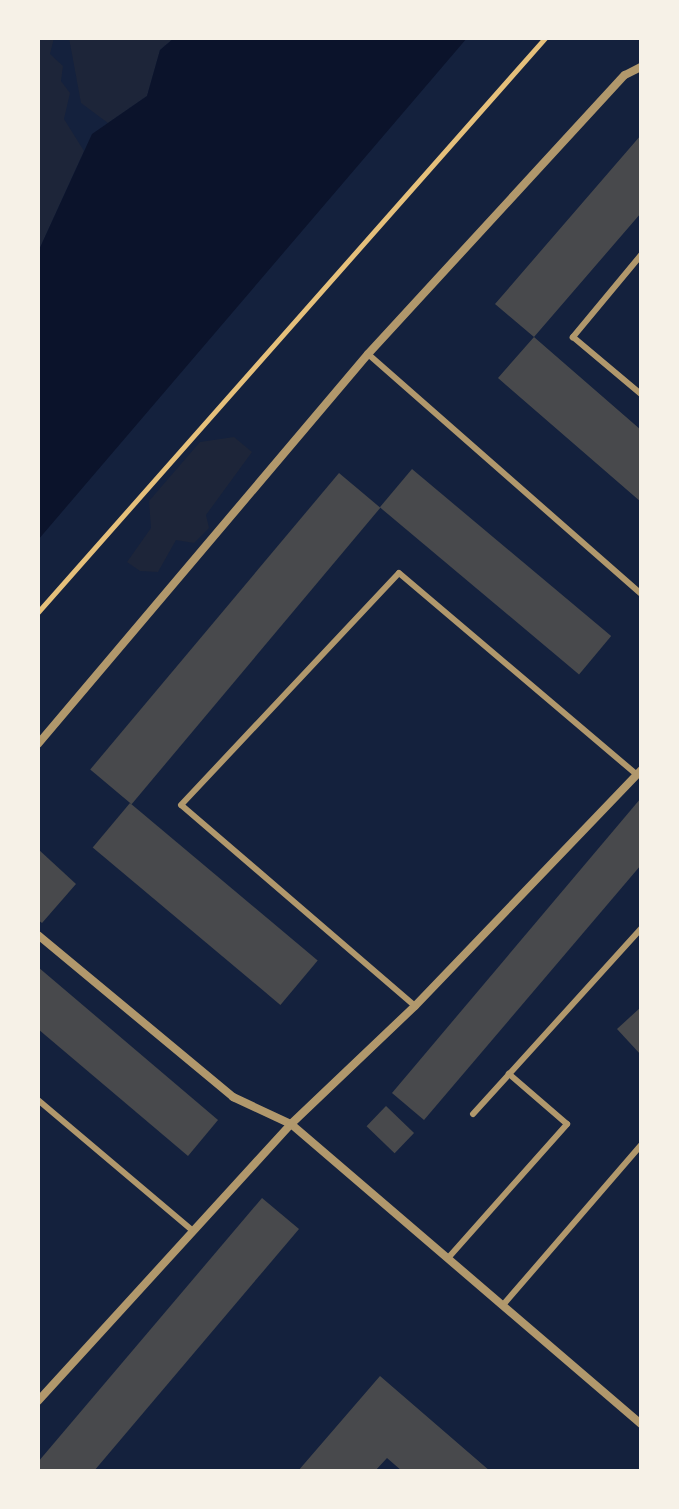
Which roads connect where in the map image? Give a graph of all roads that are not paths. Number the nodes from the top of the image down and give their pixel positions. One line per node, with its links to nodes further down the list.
1 (641, 67): 3 (street)
2 (641, 255): 4 (lane)
3 (368, 354): 5 (lane); 6 (street)
4 (641, 394)
5 (641, 594)
6 (38, 744)
7 (639, 772): 10 (street); 10 (lane)
8 (641, 929): 11 (lane)
9 (38, 935): 14 (street)
10 (415, 1006): 14 (street)
11 (509, 1074): 13 (lane); 17 (lane)
12 (38, 1100): 16 (lane)
13 (473, 1114)
14 (291, 1124): 16 (street); 17 (street)
15 (641, 1145): 18 (lane)
16 (193, 1231): 19 (street)
17 (449, 1257): 18 (street)
18 (503, 1305): 20 (street)
19 (38, 1401)
20 (641, 1424)

